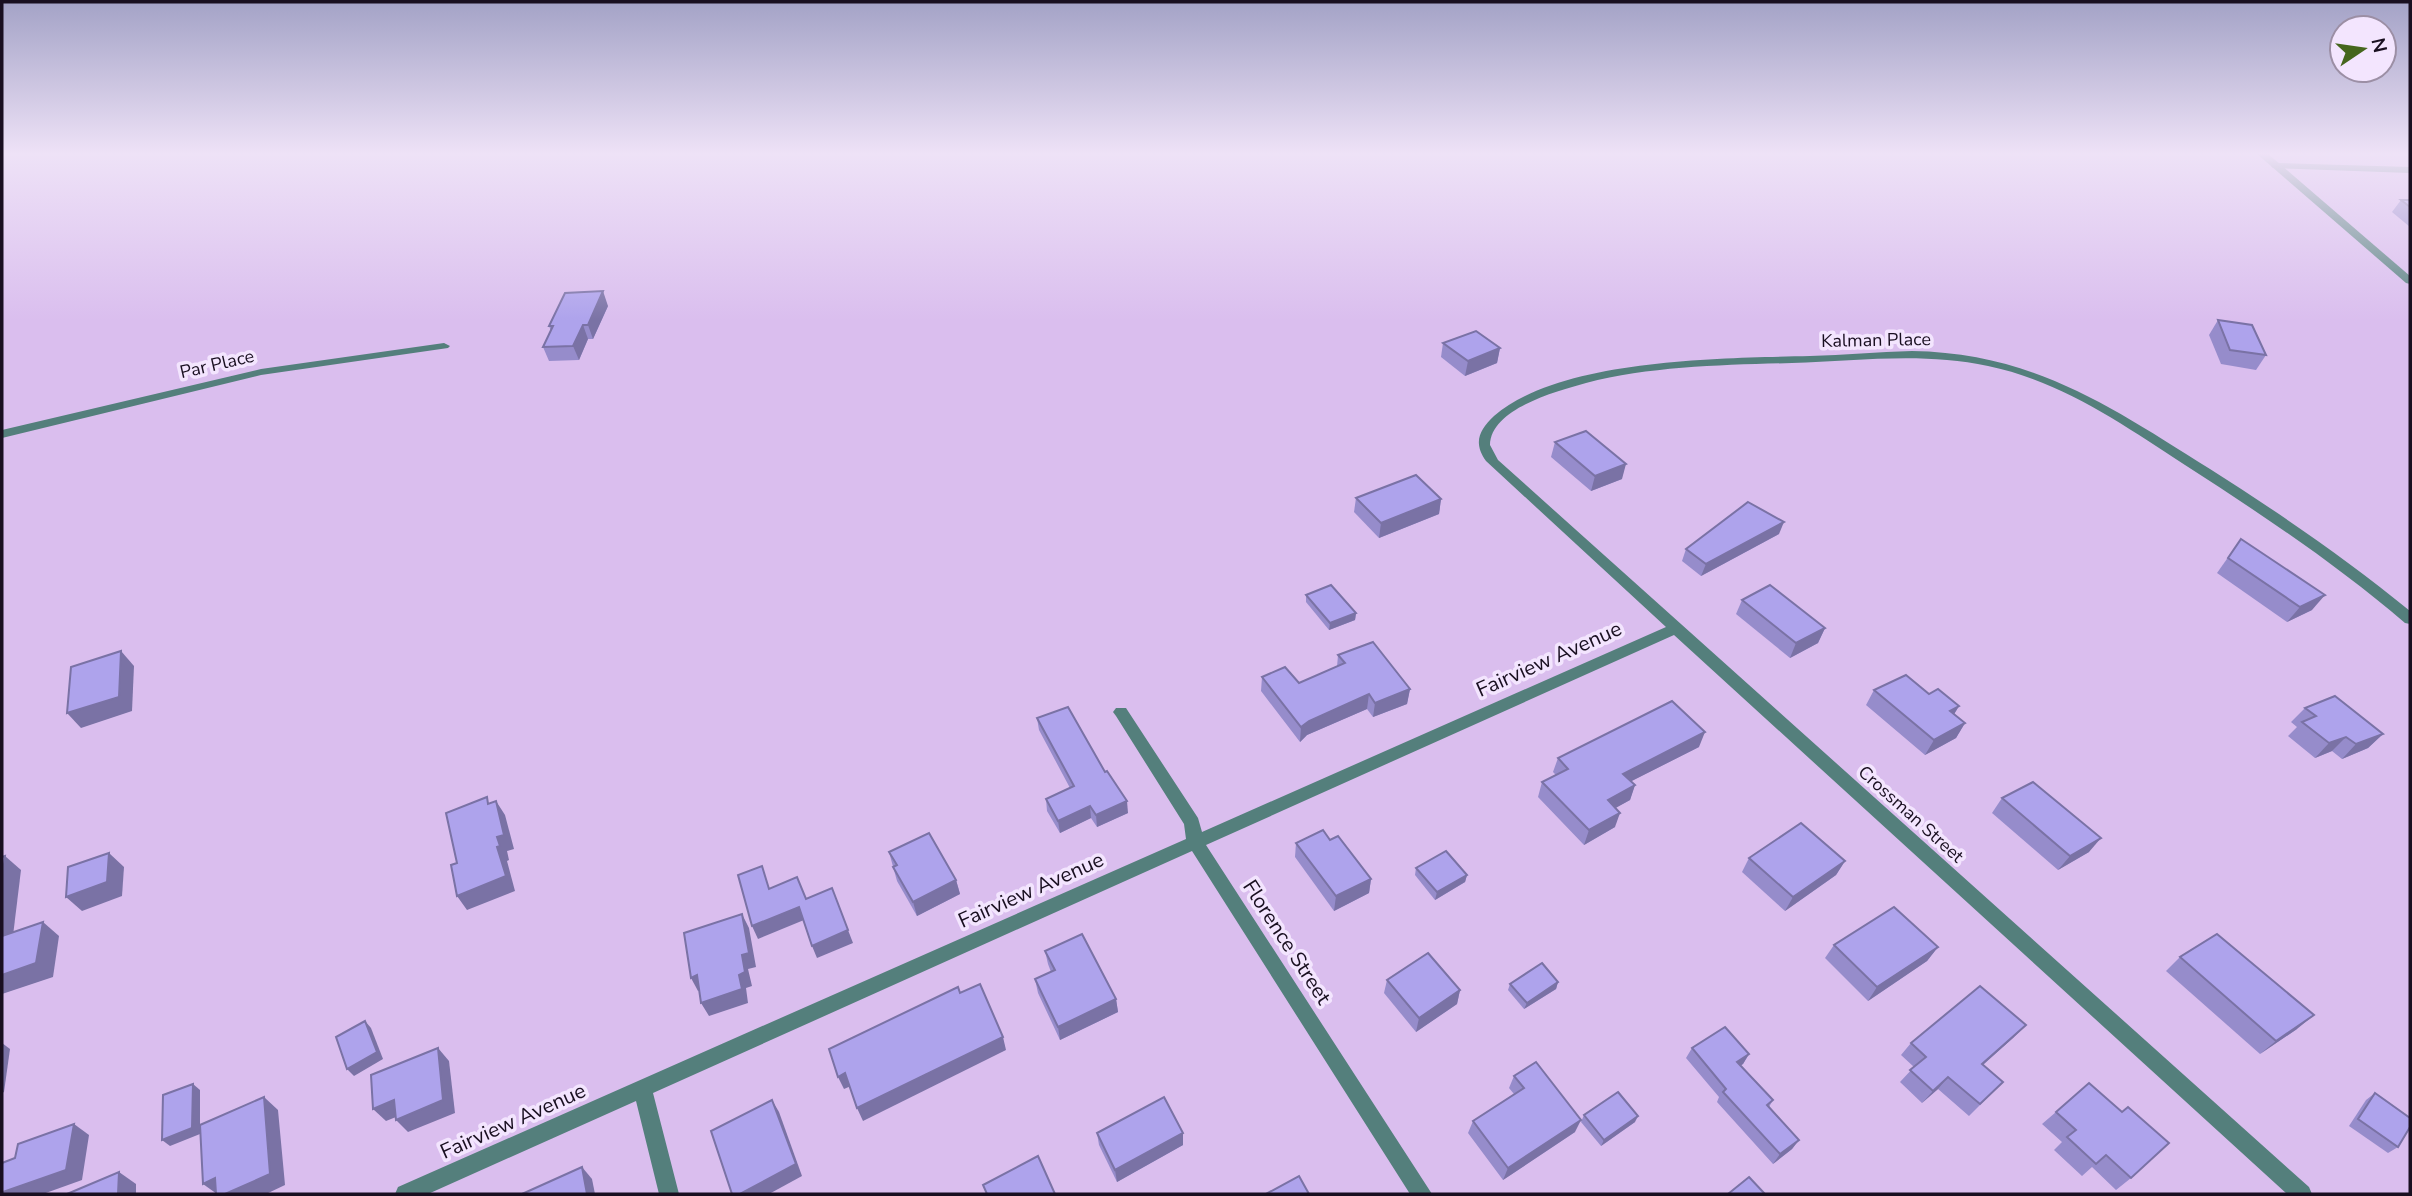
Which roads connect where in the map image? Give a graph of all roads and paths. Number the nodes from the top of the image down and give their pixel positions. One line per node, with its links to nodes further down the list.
1 (2326, 209): 2 (street)
2 (2410, 281)
3 (444, 346): 4 (street, Par Place)
4 (2, 434)
5 (1494, 463): 6 (street, Kalman Place); 7 (street, Crossman Street)
6 (2410, 619)
7 (1676, 628): 9 (street, Fairview Avenue); 14 (street, Crossman Street)
8 (1121, 712): 9 (street, Florence Street)
9 (1195, 842): 10 (street, Fairview Avenue); 13 (street, Florence Street)
10 (642, 1088): 11 (street, Fairview Avenue); 12 (street)
11 (405, 1194)
12 (669, 1194)
13 (1422, 1194)
14 (2302, 1194)

